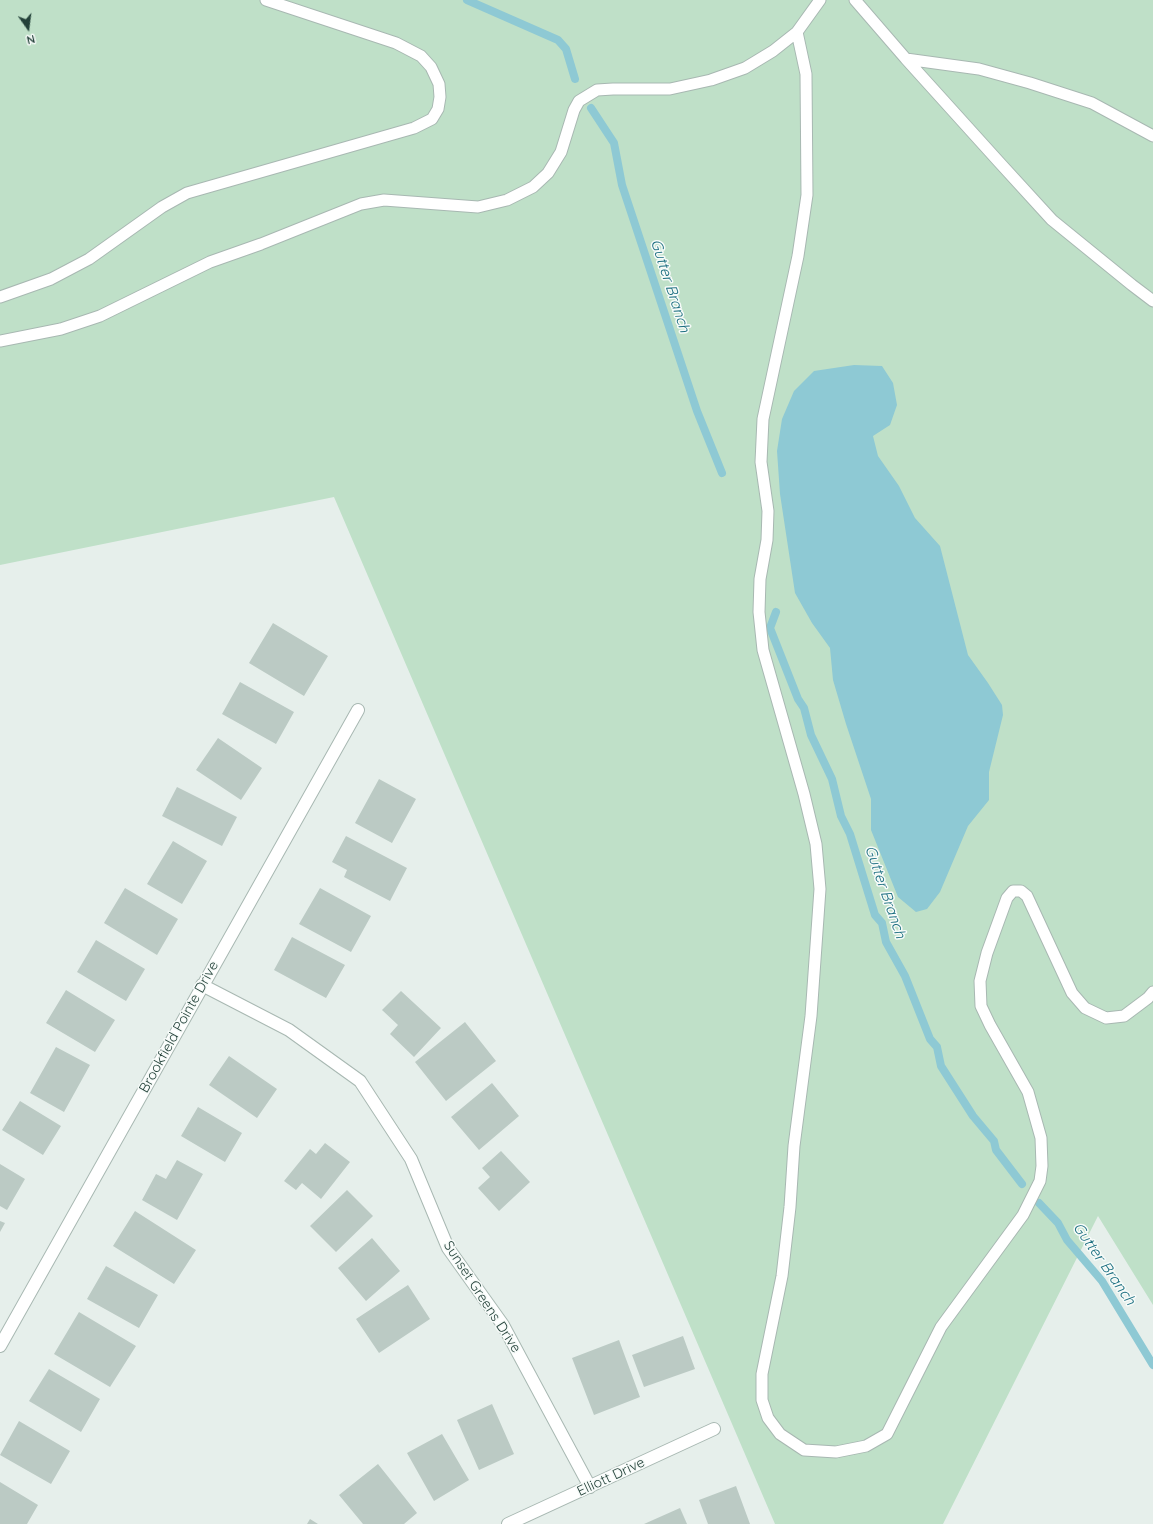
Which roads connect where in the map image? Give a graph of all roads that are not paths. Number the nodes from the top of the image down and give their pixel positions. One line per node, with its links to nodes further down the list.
1 (266, 0): 7 (lane)
2 (820, 0): 4 (lane)
3 (855, 0): 5 (lane)
4 (797, 32): 9 (lane); 12 (lane)
5 (906, 59): 6 (lane); 8 (lane)
6 (1153, 136)
7 (0, 297)
8 (1153, 301)
9 (0, 341)
10 (358, 710): 11 (street, Brookfield Pointe Drive)
11 (202, 985): 13 (street, Brookfield Pointe Drive); 15 (street, Sunset Greens Drive)
12 (1153, 992)
13 (0, 1346)
14 (714, 1428): 15 (street, Elliott Drive)
15 (590, 1487): 16 (street, Elliott Drive)
16 (508, 1524)

